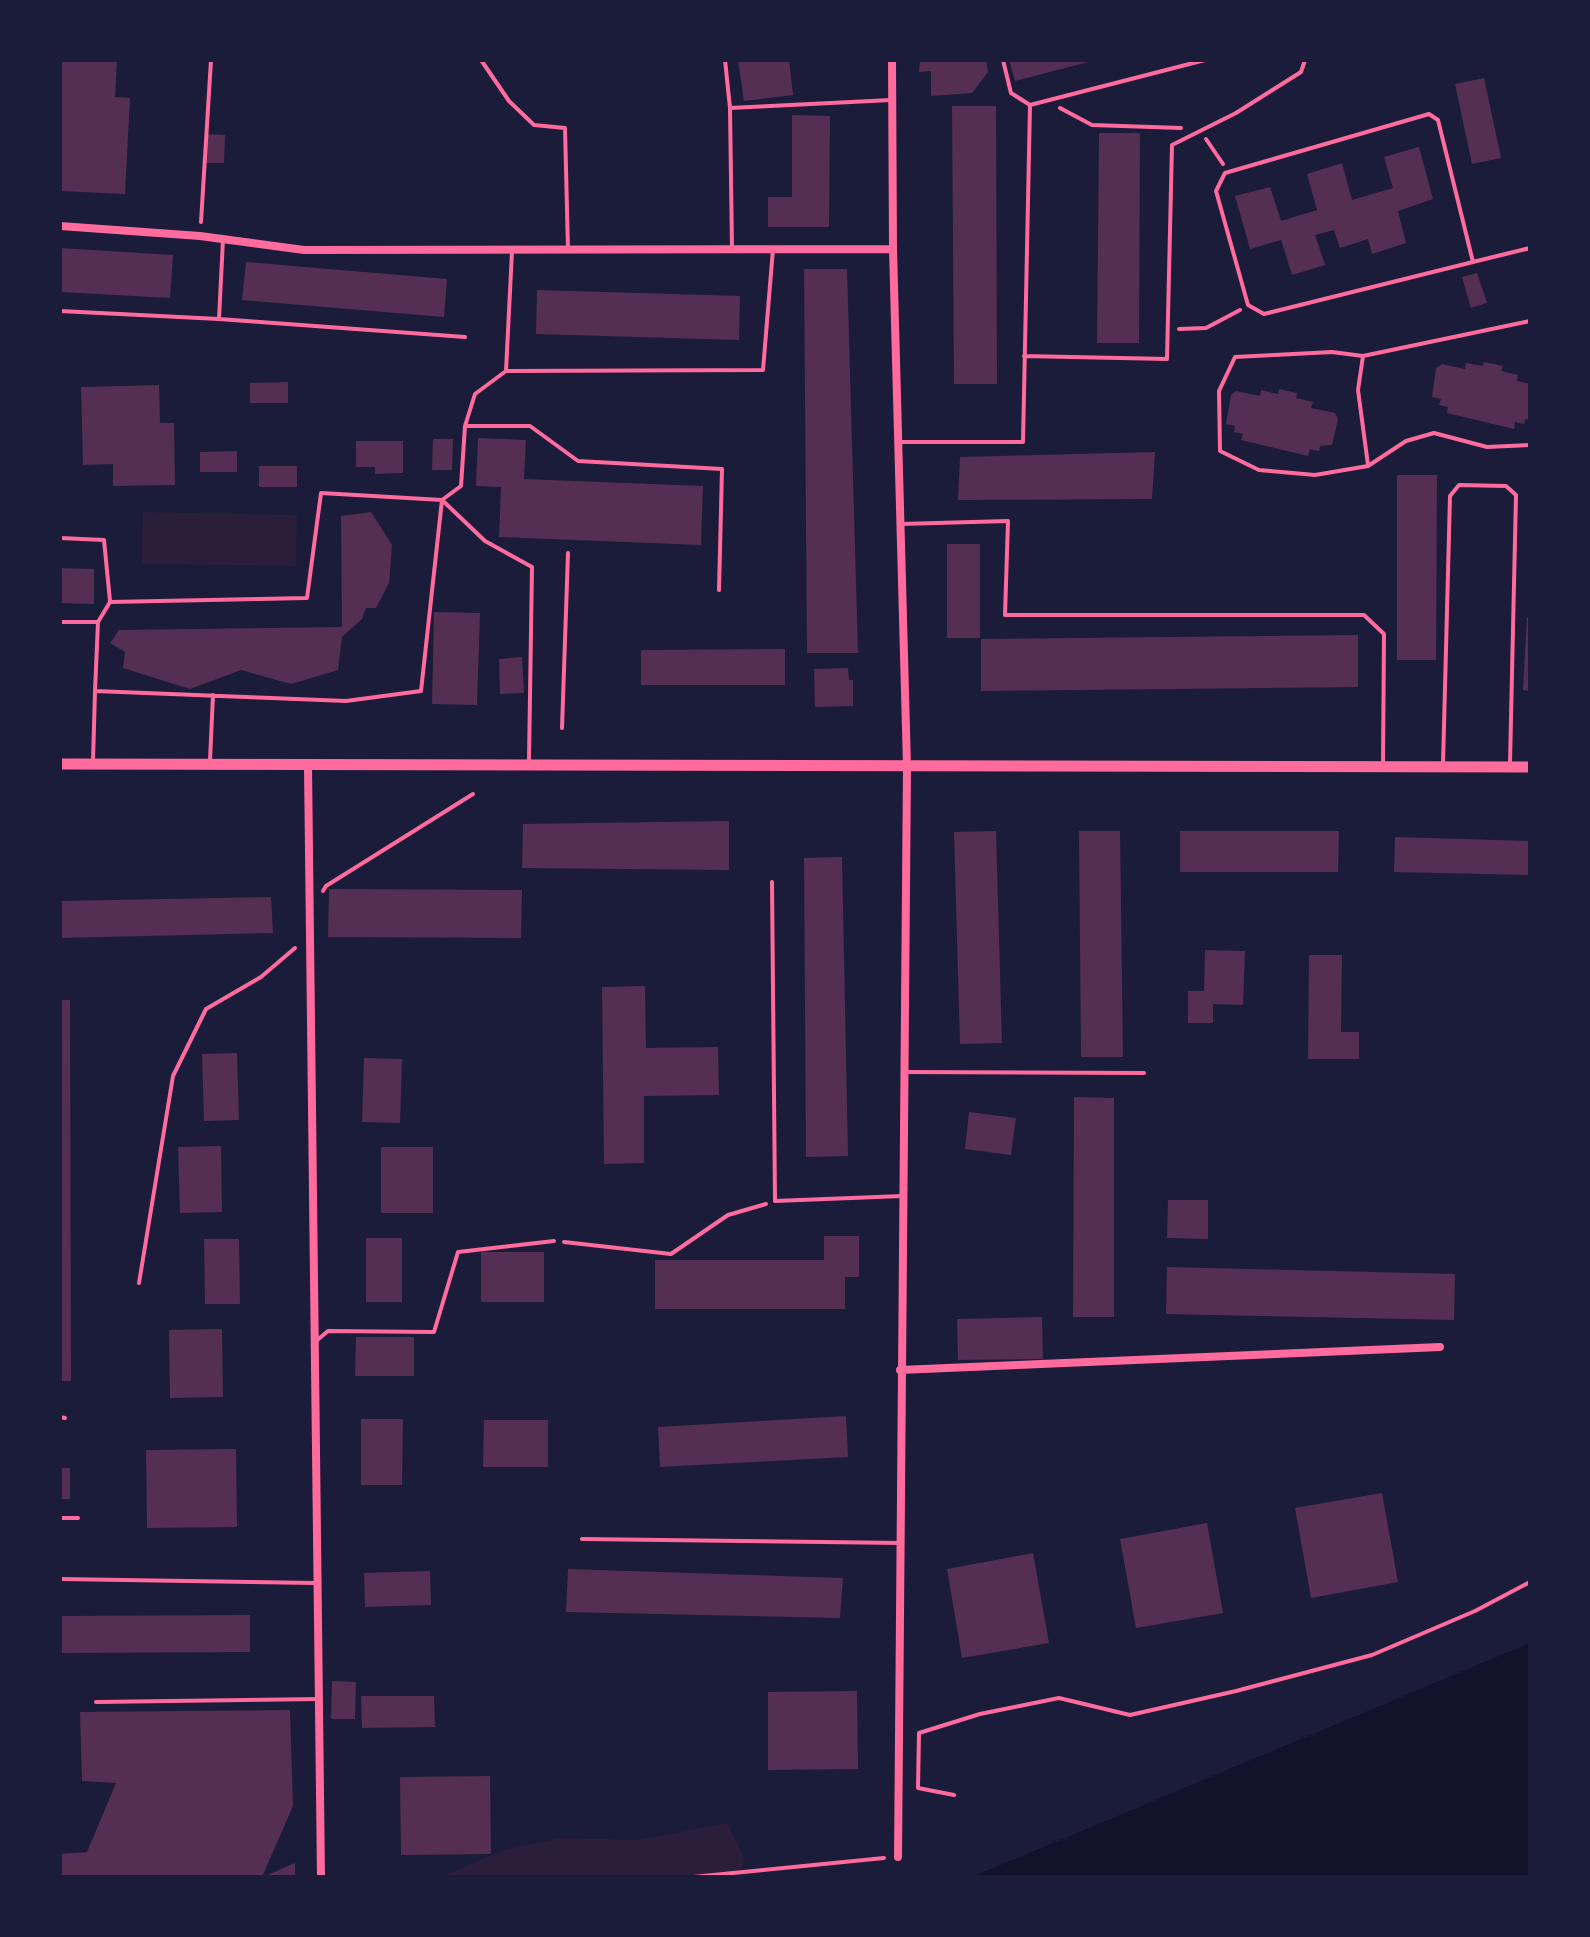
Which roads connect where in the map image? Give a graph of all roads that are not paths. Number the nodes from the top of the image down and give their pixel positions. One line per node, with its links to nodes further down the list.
1 (481, 60): 17 (lane)
2 (725, 60): 9 (lane)
3 (892, 60): 7 (street)
4 (1003, 60): 8 (lane)
5 (1205, 60): 8 (lane)
6 (1305, 60): 23 (lane)
7 (892, 100): 9 (lane); 15 (street)
8 (1030, 106): 23 (lane)
9 (730, 108): 13 (lane)
10 (60, 226): 11 (street)
11 (223, 239): 16 (street); 20 (lane)
12 (1530, 248): 18 (lane)
13 (732, 249): 14 (street); 17 (street)
14 (773, 249): 15 (street); 25 (lane)
15 (893, 249): 27 (street)
16 (512, 250): 17 (street); 25 (lane)
17 (568, 250)
18 (1474, 262): 18 (lane)
19 (60, 310): 20 (lane)
20 (219, 319): 22 (lane)
21 (1530, 321): 24 (lane)
22 (465, 336)
23 (1024, 356): 27 (lane)
24 (1363, 356): 29 (lane); 29 (lane)
25 (506, 372): 26 (lane)
26 (465, 426): 30 (lane); 33 (lane)
27 (899, 442): 31 (street)
28 (1530, 445): 29 (lane)
29 (1368, 466)
30 (442, 500): 34 (lane); 38 (lane); 42 (lane)
31 (901, 524): 44 (street); 45 (lane)
32 (60, 538): 34 (lane)
33 (718, 590)
34 (110, 602): 36 (lane)
35 (60, 622): 36 (lane)
36 (98, 622): 37 (lane)
37 (95, 691): 38 (lane); 40 (lane)
38 (213, 695): 41 (lane)
39 (60, 764): 40 (main road)
40 (93, 764): 41 (main road)
41 (210, 765): 43 (main road)
42 (529, 765): 43 (main road); 44 (main road)
43 (308, 766): 54 (street)
44 (907, 766): 45 (main road); 50 (street)
45 (1382, 767): 46 (main road)
46 (1443, 768): 47 (main road); 47 (lane)
47 (1510, 768): 48 (main road)
48 (1530, 768)
49 (772, 882): 52 (lane)
50 (904, 1072): 51 (lane); 52 (street)
51 (1144, 1073)
52 (902, 1196): 56 (street)
53 (554, 1241): 54 (lane)
54 (315, 1342): 62 (street)
55 (1440, 1347): 56 (street)
56 (900, 1370): 60 (street)
57 (60, 1518): 58 (lane)
58 (78, 1518)
59 (582, 1540): 60 (lane)
60 (902, 1544): 65 (street)
61 (60, 1579): 62 (lane)
62 (317, 1583): 63 (street)
63 (320, 1699): 64 (lane); 66 (street)
64 (96, 1702)
65 (898, 1856)
66 (322, 1877)

